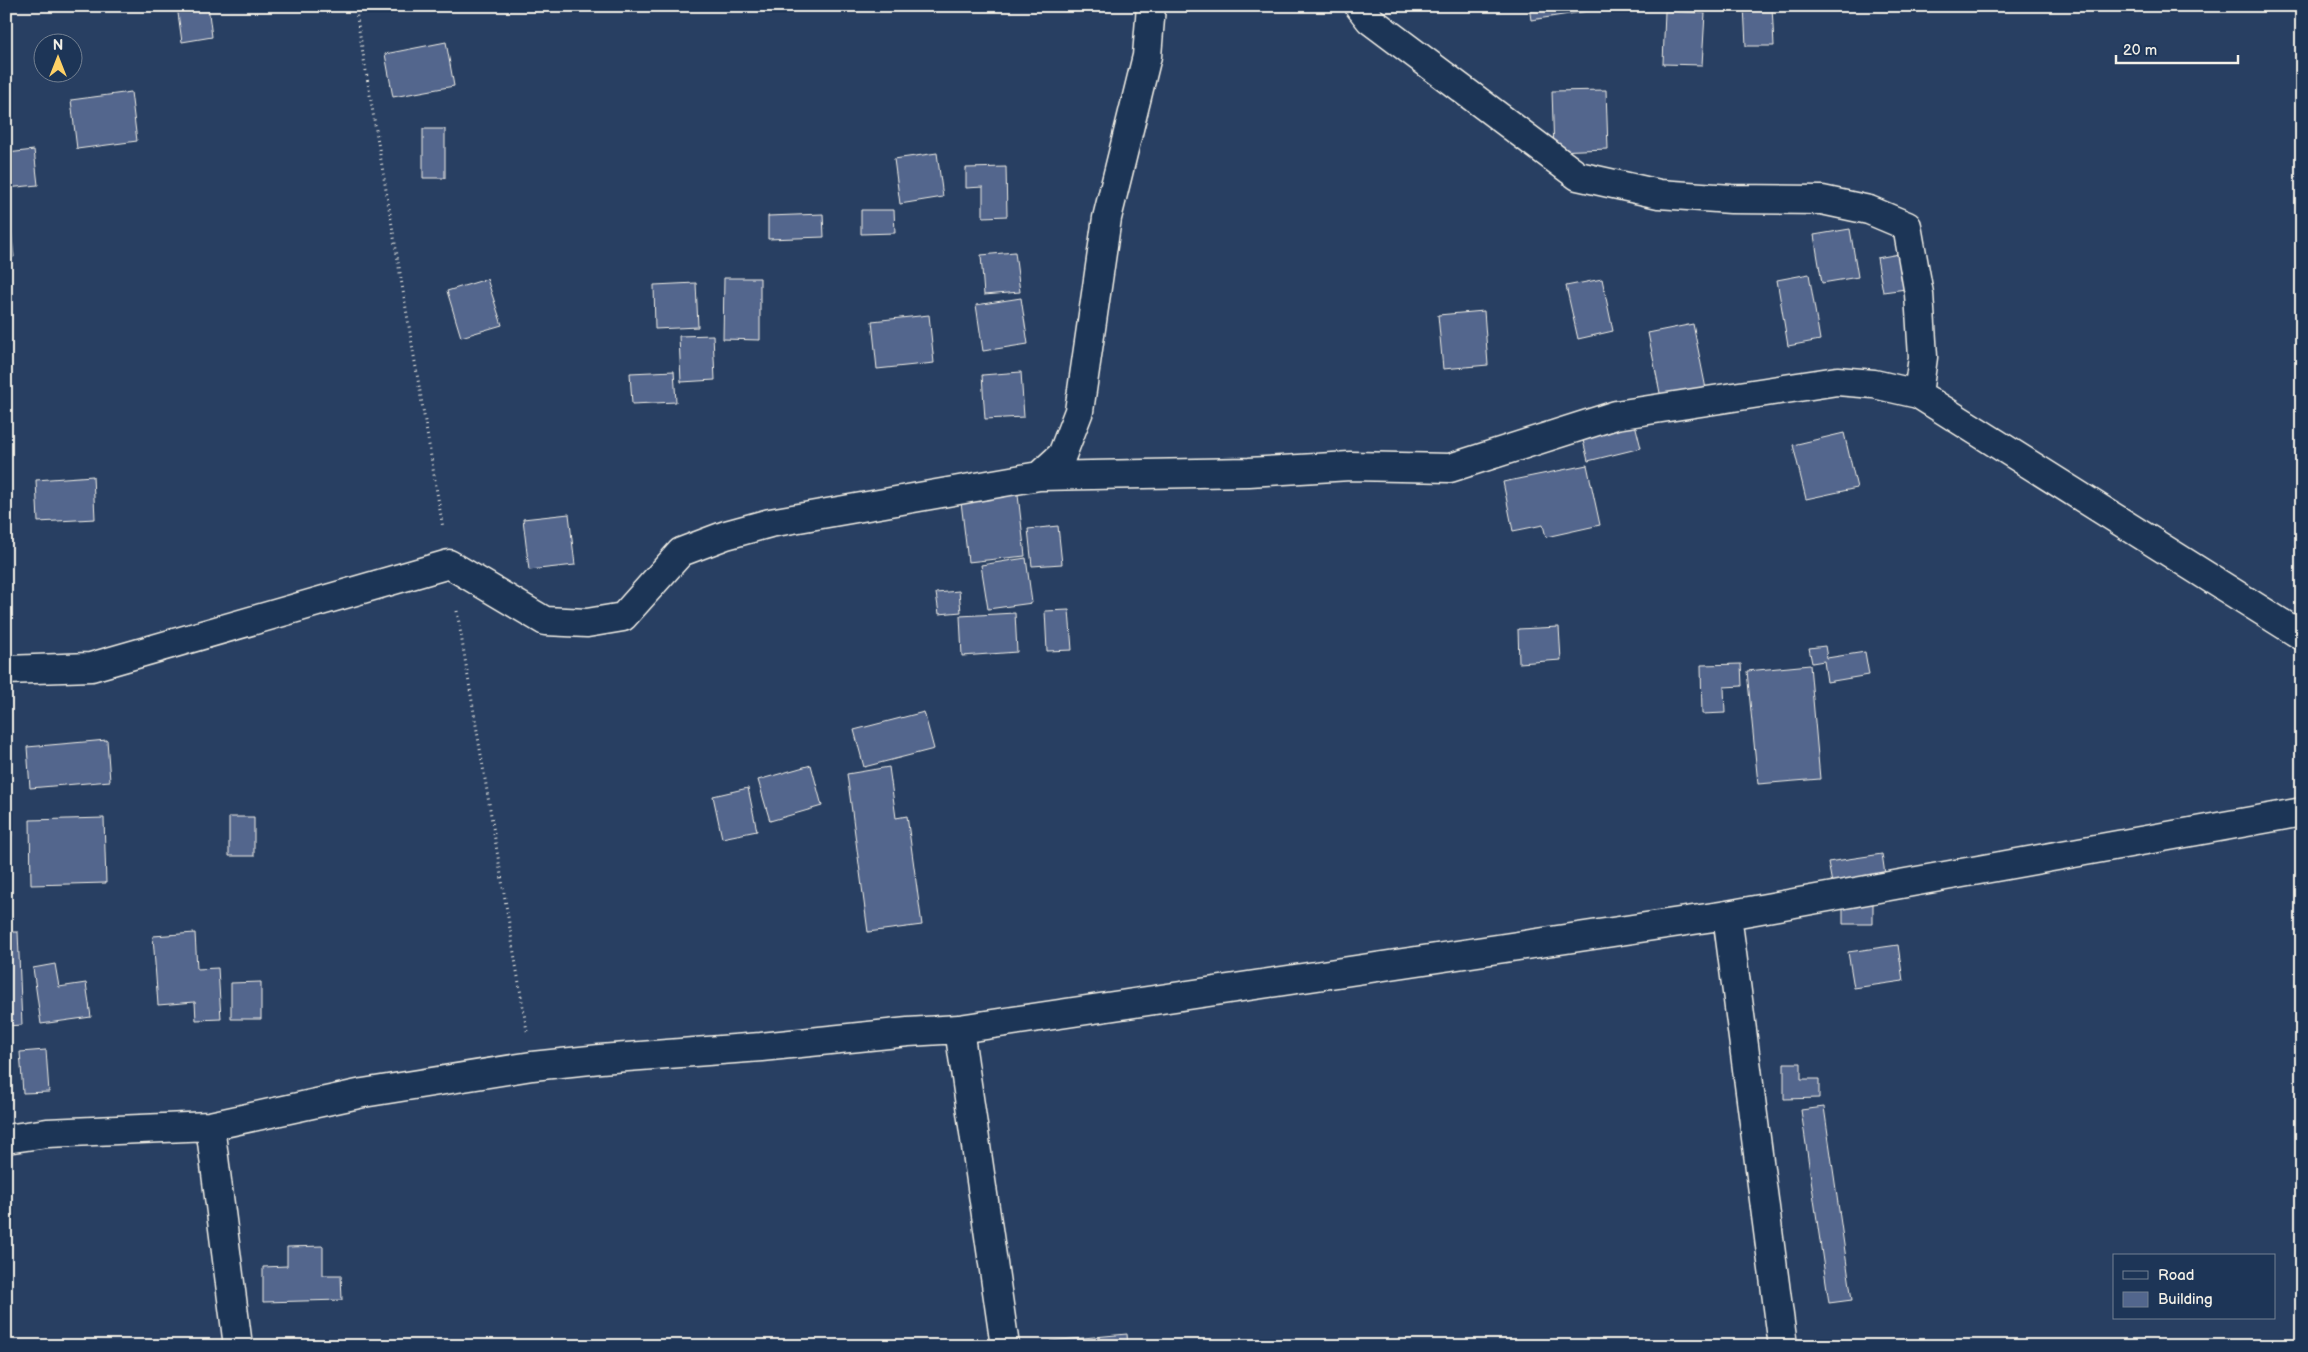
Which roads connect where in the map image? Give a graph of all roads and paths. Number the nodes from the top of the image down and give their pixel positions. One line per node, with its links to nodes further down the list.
1 (1151, 6): 4 (street)
2 (1359, 11): 3 (street)
3 (1918, 394): 4 (street); 5 (street)
4 (1039, 476): 6 (street)
5 (2302, 636)
6 (6, 670)
7 (2302, 812): 8 (street)
8 (1726, 915): 9 (street); 14 (street)
9 (959, 1030): 10 (street); 13 (street)
10 (210, 1126): 11 (street); 12 (street)
11 (6, 1138)
12 (238, 1346)
13 (1005, 1346)
14 (1783, 1346)

